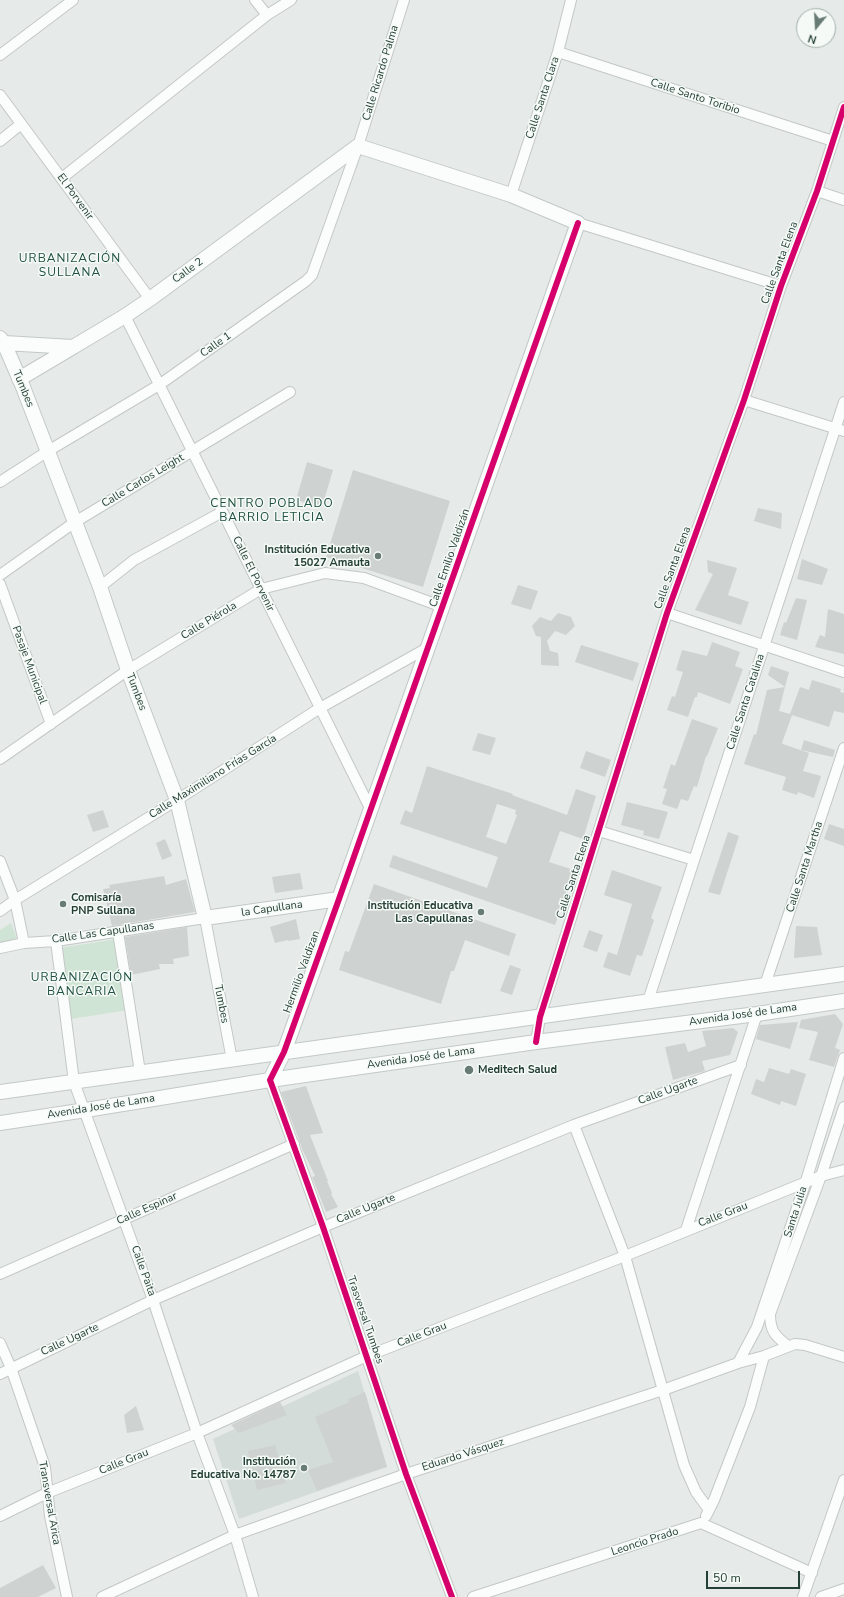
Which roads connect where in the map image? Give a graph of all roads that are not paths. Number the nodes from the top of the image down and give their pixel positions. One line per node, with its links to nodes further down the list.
1 (73, 0): 8 (street)
2 (255, 0): 6 (street)
3 (291, 0): 6 (street)
4 (404, 0): 14 (street, Calle Ricardo Palma)
5 (570, 0): 7 (street, Calle Santa Clara)
6 (267, 15): 15 (street)
7 (558, 52): 13 (street, Calle Santo Toribio); 17 (street, Calle Santa Clara)
8 (0, 55)
9 (0, 95): 11 (street, El Porvenir)
10 (844, 107): 13 (street, Calle Santa Elena)
11 (21, 124): 12 (street); 15 (street, El Porvenir)
12 (0, 141)
13 (833, 141): 16 (street, Calle Santa Elena)
14 (358, 146): 17 (street); 21 (street, Calle 2); 26 (street, Calle 1)
15 (62, 178): 21 (street, El Porvenir)
16 (817, 191): 18 (street); 20 (street, Calle Santa Elena)
17 (511, 195): 19 (street)
18 (844, 200)
19 (578, 223): 20 (street); 40 (street, Calle Emilio Valdizán)
20 (781, 286): 28 (street, Calle Santa Elena)
21 (150, 299): 22 (street, Calle 2)
22 (125, 316): 24 (street, Calle 2); 26 (street, Calle El Porvenir)
23 (1, 342): 24 (street); 25 (street, Tumbes)
24 (73, 347): 25 (street, Calle 2)
25 (19, 379): 31 (street, Tumbes)
26 (159, 385): 31 (street, Calle 1); 32 (street, Calle El Porvenir)
27 (290, 392): 32 (street, Calle Carlos Leight)
28 (744, 400): 30 (street); 41 (street, Calle Santa Elena)
29 (844, 402): 30 (street, Calle Santa Catalina)
30 (840, 430): 42 (street, Calle Santa Catalina)
31 (48, 451): 33 (street, Calle 1); 35 (street, Tumbes)
32 (192, 452): 34 (street, Calle El Porvenir); 35 (street, Calle Carlos Leight)
33 (0, 482)
34 (222, 512): 38 (street); 39 (street, Calle El Porvenir)
35 (75, 522): 36 (street, Calle Carlos Leight); 38 (street, Tumbes)
36 (0, 575)
37 (0, 584): 47 (street, Pasaje Municipal)
38 (100, 587): 44 (street, Tumbes)
39 (261, 589): 40 (street, Calle Piérola); 44 (street, Calle Piérola); 46 (street, Calle El Porvenir)
40 (443, 607): 43 (street, Calle Emilio Valdizán)
41 (667, 613): 42 (street); 52 (street, Calle Santa Elena)
42 (765, 645): 45 (street); 53 (street, Calle Santa Catalina)
43 (429, 647): 46 (street, Calle Maximiliano Frías García); 51 (street, Calle Emilio Valdizán)
44 (128, 670): 47 (street, Calle Piérola); 50 (street, Tumbes)
45 (844, 672)
46 (320, 708): 50 (street, Calle Maximiliano Frías García); 51 (street, Calle El Porvenir)
47 (50, 724): 49 (street, Calle Piérola)
48 (844, 748): 64 (street, Calle Santa Martha)
49 (0, 759)
50 (176, 800): 56 (street, Calle Maximiliano Frías García); 58 (street, Tumbes)
51 (371, 810): 55 (street, Calle Emilio Valdizán)
52 (599, 831): 53 (street); 68 (street, Calle Santa Elena)
53 (694, 860): 65 (street, Calle Santa Catalina)
54 (0, 861): 56 (street)
55 (339, 899): 58 (street, la Capullana); 70 (street, Hermilio Valdizan)
56 (15, 900): 57 (street, Calle Maximiliano Frías García); 61 (street)
57 (0, 911)
58 (205, 918): 59 (street, Calle Las Capullanas); 72 (street, Tumbes)
59 (118, 932): 60 (street, Calle Las Capullanas); 74 (street)
60 (56, 941): 61 (street, Calle Las Capullanas); 76 (street, Calle Paita)
61 (24, 943): 62 (street, Calle Las Capullanas)
62 (0, 948)
63 (844, 974): 64 (street)
64 (765, 985): 65 (street)
65 (648, 1001): 68 (street)
66 (844, 1001): 67 (street, Avenida José de Lama)
67 (758, 1014): 69 (street, Avenida José de Lama); 73 (street)
68 (540, 1017): 69 (street, Calle Santa Elena); 70 (street)
69 (536, 1042): 75 (street, Avenida José de Lama)
70 (284, 1052): 72 (street); 75 (street)
71 (844, 1058): 85 (street, Santa Julia)
72 (232, 1060): 74 (street)
73 (741, 1065): 81 (street, Calle Ugarte); 88 (street)
74 (140, 1072): 76 (street)
75 (270, 1080): 79 (street, Avenida José de Lama); 82 (street, Trasversal Tumbes)
76 (74, 1082): 77 (street); 79 (street, Calle Paita)
77 (0, 1092)
78 (844, 1107): 84 (street, Santa Julia)
79 (86, 1110): 80 (street, Avenida José de Lama); 86 (street, Calle Paita)
80 (0, 1123)
81 (574, 1125): 87 (street, Calle Ugarte); 89 (street)
82 (294, 1144): 86 (street, Calle Espinar); 87 (street, Trasversal Tumbes)
83 (844, 1170): 84 (street, Calle Grau)
84 (821, 1176): 85 (street, Calle Grau); 93 (street, Santa Julia)
85 (805, 1184): 88 (street, Calle Grau); 97 (street, Santa Julia)
86 (124, 1219): 90 (street, Calle Espinar); 91 (street, Calle Paita)
87 (322, 1226): 91 (street, Calle Ugarte); 94 (street, Trasversal Tumbes)
88 (686, 1230): 89 (street, Calle Grau)
89 (625, 1256): 94 (street, Calle Grau); 100 (street)
90 (0, 1274)
91 (154, 1300): 98 (street, Calle Ugarte); 101 (street, Calle Paita)
92 (0, 1343): 98 (street, Transversal Arica)
93 (788, 1346): 95 (street, Eduardo Vásquez); 96 (street)
94 (367, 1356): 101 (street, Calle Grau); 102 (street, Trasversal Tumbes)
95 (764, 1356): 97 (street, Eduardo Vásquez); 105 (street)
96 (844, 1357)
97 (738, 1363): 100 (street, Eduardo Vásquez)
98 (11, 1368): 99 (street, Calle Ugarte); 104 (street, Transversal Arica)
99 (0, 1374)
100 (663, 1390): 102 (street, Eduardo Vásquez); 105 (street)
101 (197, 1433): 104 (street, Calle Grau); 108 (street, Calle Paita)
102 (406, 1474): 108 (street, Eduardo Vásquez); 114 (street, Trasversal Tumbes)
103 (844, 1480): 109 (street)
104 (47, 1493): 106 (street, Calle Grau); 111 (street, Transversal Arica)
105 (709, 1510): 107 (street)
106 (0, 1516)
107 (701, 1523): 109 (street); 115 (street, Leoncio Prado)
108 (234, 1535): 112 (street, Eduardo Vásquez); 113 (street, Calle Paita)
109 (812, 1573): 116 (street)
110 (844, 1589): 117 (street)
111 (67, 1597)
112 (102, 1597)
113 (253, 1597)
114 (452, 1597)
115 (473, 1597)
116 (803, 1597)
117 (821, 1597)

